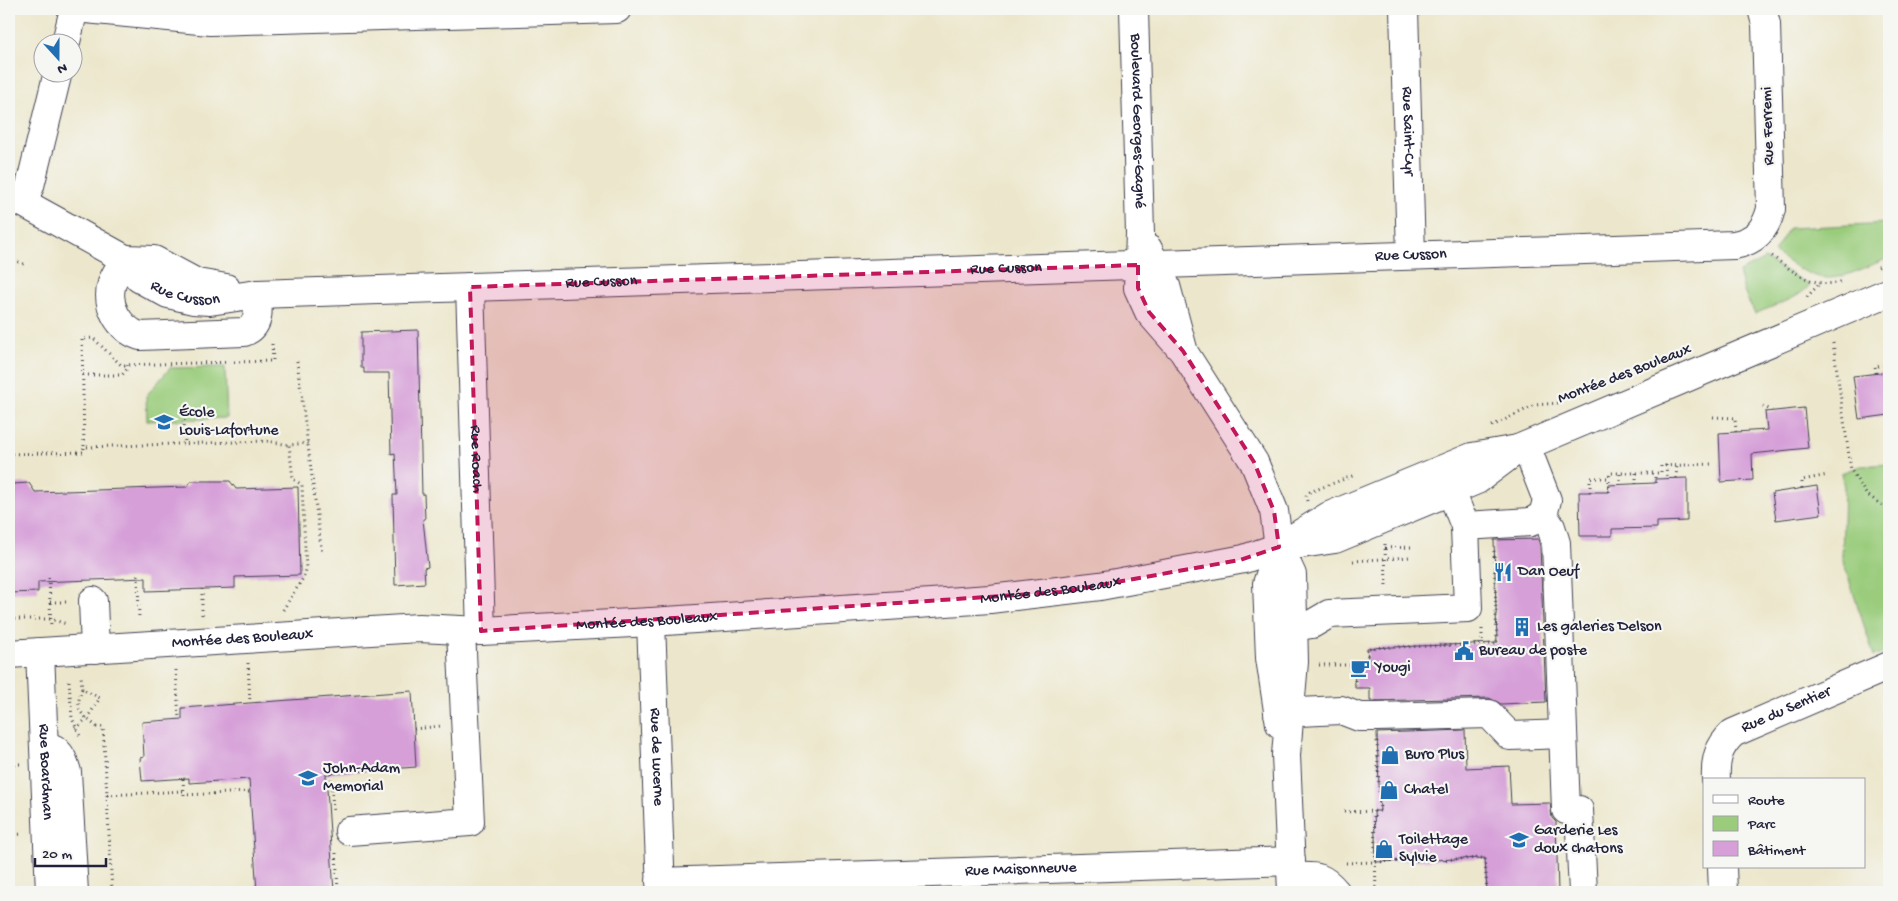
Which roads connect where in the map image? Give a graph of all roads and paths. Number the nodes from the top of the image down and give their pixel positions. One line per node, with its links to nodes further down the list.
1 (74, 9): 7 (street)
2 (86, 9): 3 (street)
3 (617, 9)
4 (1134, 9): 15 (street, Boulevard Georges-Gagné)
5 (1404, 9): 11 (street, Rue Saint-Cyr)
6 (1762, 9): 10 (street, Rue Ferremi)
7 (68, 32)
8 (56, 82): 9 (street)
9 (15, 199): 13 (street, Rue Cusson)
10 (1762, 246): 11 (street, Rue Cusson); 19 (path)
11 (1411, 255): 15 (street, Rue Cusson)
12 (9, 258): 16 (path)
13 (125, 259): 22 (street, Rue Cusson); 22 (street)
14 (1889, 262): 17 (path)
15 (1147, 264): 20 (street, Rue Cusson); 70 (street, Boulevard Georges-Gagné)
16 (26, 265)
17 (1873, 269)
18 (1848, 279): 19 (path)
19 (1820, 283): 23 (path)
20 (470, 287): 22 (street, Rue Cusson); 90 (street, Rue Roach)
21 (1889, 292): 45 (street, Montée des Bouleaux)
22 (257, 294)
23 (1801, 299)
24 (1833, 338): 65 (path)
25 (272, 341): 27 (path)
26 (297, 361): 41 (path)
27 (128, 365): 30 (path); 30 (path)
28 (1889, 365): 29 (path)
29 (1876, 373)
30 (83, 375): 44 (path)
31 (1617, 377): 32 (path, Montée des Bouleaux)
32 (1589, 390)
33 (1560, 403): 38 (path, Montée des Bouleaux)
34 (1763, 406): 35 (path)
35 (1772, 411)
36 (1713, 417): 39 (path)
37 (184, 420): 42 (path)
38 (1488, 429)
39 (1736, 432)
40 (9, 437): 44 (path)
41 (308, 443): 43 (path); 73 (path)
42 (185, 444): 43 (path); 44 (path)
43 (289, 445): 82 (path)
44 (84, 447)
45 (1522, 447): 61 (street, Montée des Bouleaux); 66 (street); 70 (street, Montée des Bouleaux)
46 (1711, 464): 48 (path)
47 (1666, 465): 48 (path); 51 (path); 55 (path)
48 (1676, 465): 56 (path)
49 (1360, 473): 64 (path)
50 (1636, 473): 51 (path); 52 (path); 59 (path)
51 (1655, 473): 57 (path)
52 (1620, 474): 54 (path); 58 (path)
53 (1828, 475): 60 (path)
54 (1609, 478): 62 (path); 63 (path)
55 (1667, 478)
56 (1676, 478)
57 (1655, 483)
58 (1620, 484)
59 (1636, 484)
60 (1802, 488)
61 (1452, 491): 67 (street); 70 (street, Montée des Bouleaux)
62 (1590, 492)
63 (1608, 492)
64 (1307, 503)
65 (1889, 510)
66 (1543, 515): 67 (street); 107 (street)
67 (1465, 526): 89 (street)
68 (1385, 540): 72 (path)
69 (1494, 546): 95 (path)
70 (1279, 547): 87 (street, Montée des Bouleaux); 89 (street); 100 (street)
71 (1411, 547): 72 (path)
72 (1385, 548): 75 (path)
73 (322, 554)
74 (1410, 557): 75 (path)
75 (1385, 558): 76 (path); 78 (path)
76 (1344, 563)
77 (138, 575): 86 (path)
78 (1386, 577)
79 (49, 578): 85 (path)
80 (202, 589): 83 (path)
81 (93, 601): 93 (street)
82 (282, 613)
83 (202, 617)
84 (9, 619): 85 (path)
85 (50, 619): 88 (path); 91 (path)
86 (139, 621)
87 (651, 622): 90 (street, Montée des Bouleaux); 121 (street, Rue de Lucerne)
88 (70, 627)
89 (1293, 627): 100 (street)
90 (471, 631): 93 (street, Montée des Bouleaux); 116 (street, Rue Roach)
91 (45, 644): 92 (street, Montée des Bouleaux); 93 (street, Montée des Bouleaux); 108 (street, Rue Boardman)
92 (9, 654)
93 (88, 659): 98 (path)
94 (248, 663): 99 (path)
95 (1318, 665)
96 (1889, 666): 110 (street, Rue du Sentier)
97 (176, 669): 102 (path)
98 (82, 689): 101 (path); 101 (path)
99 (250, 703)
100 (1284, 712): 107 (street); 120 (street)
101 (87, 718): 105 (path); 113 (path)
102 (179, 719)
103 (433, 726): 104 (path)
104 (414, 729)
105 (72, 732)
106 (1377, 733): 114 (path)
107 (1563, 734): 128 (street)
108 (44, 745): 122 (street, Rue Boardman); 123 (street)
109 (184, 778): 111 (path)
110 (1716, 778)
111 (184, 791): 112 (path); 113 (path)
112 (250, 792)
113 (107, 795): 124 (path)
114 (1374, 811): 115 (path); 117 (path)
115 (1344, 812)
116 (349, 831)
117 (1376, 862): 118 (path); 126 (path); 127 (path)
118 (1346, 863)
119 (1722, 868): 129 (street)
120 (1292, 877): 121 (street, Rue Maisonneuve); 125 (street, Rue Maisonneuve)
121 (660, 887)
122 (50, 892)
123 (74, 892)
124 (112, 892)
125 (1336, 892)
126 (1376, 892)
127 (1487, 892)
128 (1582, 892)
129 (1724, 892)

